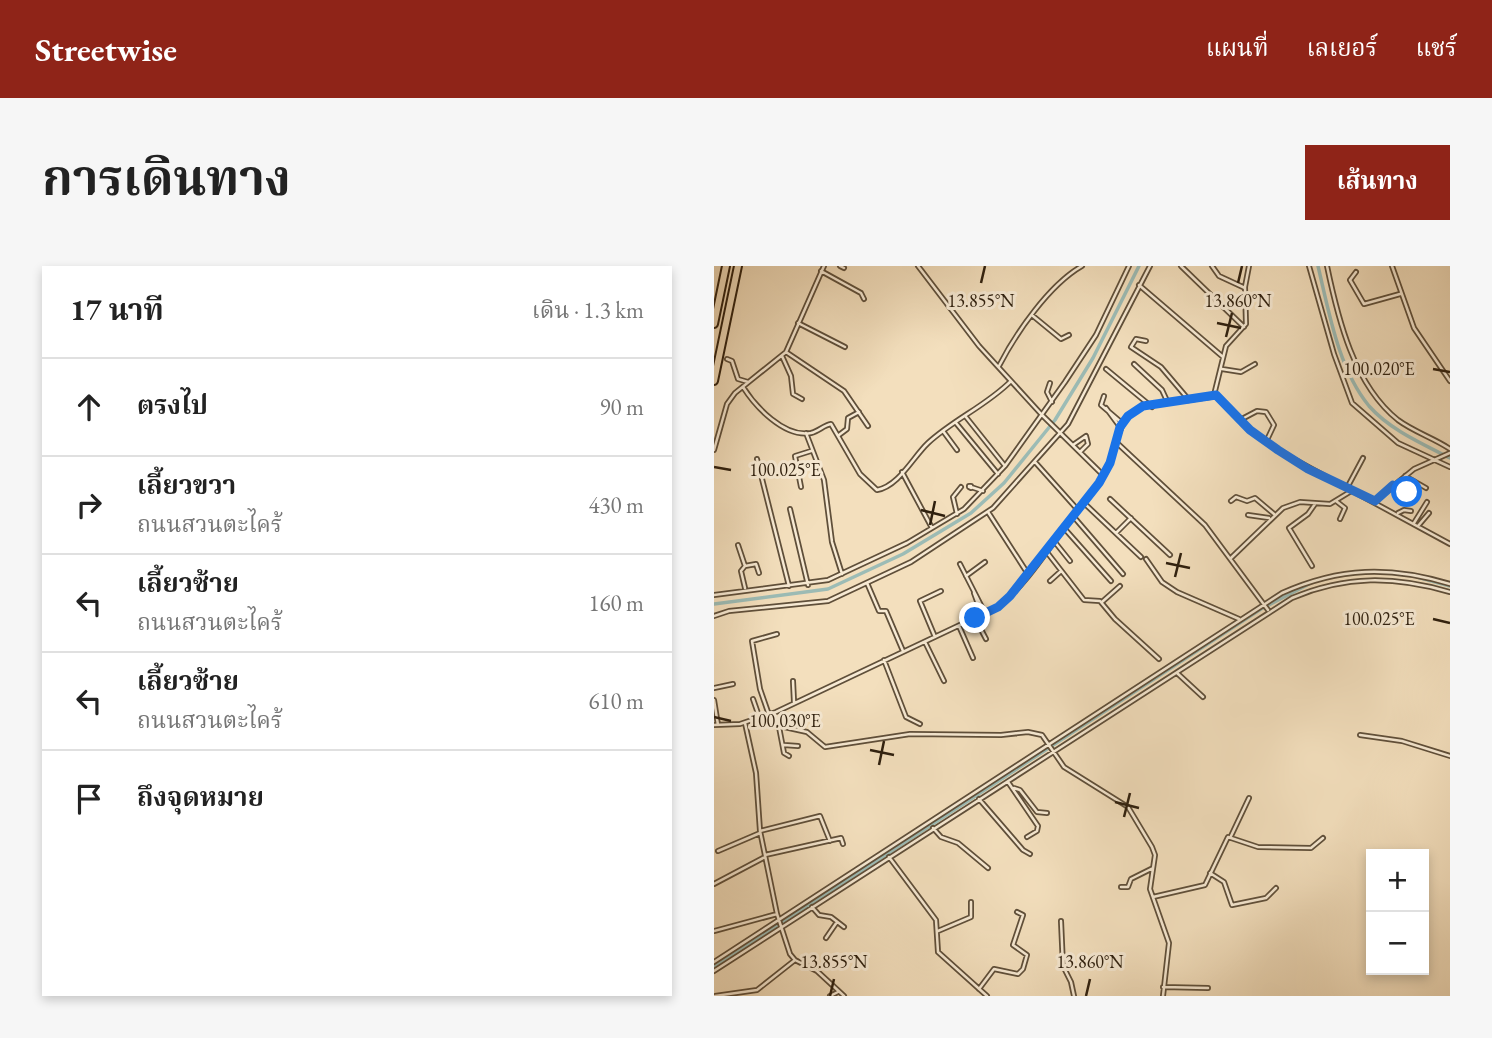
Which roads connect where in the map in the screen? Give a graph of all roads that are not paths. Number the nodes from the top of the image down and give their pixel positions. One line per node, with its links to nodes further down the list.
1 (726, 266): 22 (highway)
2 (738, 266): 35 (highway)
3 (824, 266): 14 (street)
4 (918, 266): 32 (street)
5 (1082, 266): 20 (street)
6 (1129, 266): 45 (street)
7 (1150, 266): 16 (street)
8 (1181, 266): 23 (street)
9 (1212, 266): 17 (street)
10 (1249, 266): 17 (street)
11 (1309, 266): 70 (street)
12 (1327, 266): 66 (street)
13 (1392, 266): 18 (street)
14 (821, 271): 19 (street); 21 (street)
15 (1356, 272): 18 (street)
16 (1139, 285): 28 (street); 57 (street)
17 (1245, 288): 23 (street)
18 (1400, 294): 37 (street)
19 (864, 299)
20 (1033, 316): 24 (street); 32 (street)
21 (798, 323): 26 (street); 27 (street)
22 (714, 324)
23 (1244, 327): 28 (street)
24 (1069, 335)
25 (1146, 341): 44 (street)
26 (845, 348)
27 (784, 354): 38 (street); 43 (street); 48 (street)
28 (1223, 357): 34 (street)
29 (727, 359): 38 (street)
30 (1134, 364): 46 (street)
31 (1255, 364): 34 (street)
32 (999, 366): 36 (street)
33 (1106, 369): 47 (street)
34 (1222, 369): 41 (street)
35 (714, 381)
36 (1011, 381): 49 (street); 50 (street)
37 (1450, 381)
38 (748, 382): 40 (street)
39 (1050, 383): 45 (street)
40 (743, 387): 56 (street); 63 (street)
41 (1214, 395): 44 (street); 51 (street)
42 (1104, 396): 53 (street)
43 (802, 399)
44 (1189, 400): 46 (street)
45 (1052, 402): 49 (street)
46 (1168, 404): 47 (street)
47 (1152, 407): 53 (street)
48 (859, 412): 54 (street); 58 (street)
49 (1042, 415): 57 (street); 73 (street)
50 (965, 417): 52 (street); 62 (street)
51 (1240, 419): 60 (street); 60 (street)
52 (957, 423): 55 (street); 67 (street)
53 (1121, 425): 59 (street)
54 (867, 426)
55 (943, 431): 64 (street); 75 (street)
56 (806, 433): 58 (street); 65 (street)
57 (1060, 433): 61 (street); 72 (street)
58 (838, 435): 75 (street)
59 (1116, 442): 77 (street); 120 (street)
60 (1266, 442): 83 (street)
61 (1073, 445): 68 (street); 68 (street)
62 (988, 446): 67 (street); 73 (street)
63 (714, 450)
64 (957, 450)
65 (811, 451): 80 (street); 128 (street)
66 (1450, 451): 70 (street)
67 (980, 452): 76 (street)
68 (1080, 452): 77 (street)
69 (1363, 458): 83 (street)
70 (1437, 458): 74 (street); 78 (street)
71 (757, 459): 137 (street)
72 (1035, 462): 96 (street); 97 (street)
73 (1005, 466): 76 (street)
74 (1450, 467)
75 (902, 472): 110 (street)
76 (998, 474): 87 (street)
77 (1104, 476): 93 (street)
78 (1405, 476): 79 (street); 84 (street)
79 (1393, 485): 86 (street); 91 (street)
80 (801, 487)
81 (961, 487): 100 (street)
82 (971, 487): 87 (street)
83 (1348, 488): 85 (street)
84 (1426, 488)
85 (1353, 490): 90 (street); 91 (street)
86 (1413, 490)
87 (983, 491): 100 (street)
88 (1111, 499): 105 (street)
89 (1231, 501): 101 (street)
90 (1336, 501): 94 (street); 107 (street)
91 (1375, 501): 102 (street)
92 (1427, 502): 108 (street)
93 (1084, 503): 96 (street); 112 (street)
94 (1315, 503): 101 (street); 125 (street)
95 (790, 509): 136 (street)
96 (1078, 510): 104 (street)
97 (988, 512): 129 (street); 134 (street)
98 (1410, 512): 102 (street)
99 (1429, 513): 109 (street)
100 (957, 514): 110 (street)
101 (1274, 514): 106 (street)
102 (1397, 514): 108 (street)
103 (1248, 515): 106 (street)
104 (1073, 516): 111 (street); 130 (street)
105 (1131, 518): 112 (street); 117 (street)
106 (1269, 518): 120 (street)
107 (1340, 519)
108 (1413, 524): 109 (street)
109 (1418, 526): 114 (street)
110 (932, 528): 128 (street)
111 (1064, 528): 113 (street); 133 (street)
112 (1115, 534): 118 (street)
113 (1054, 541): 116 (street); 121 (street)
114 (1450, 544)
115 (738, 545): 124 (street)
116 (1046, 551): 126 (street); 129 (street)
117 (1170, 555)
118 (1141, 557)
119 (1146, 559): 148 (street)
120 (1230, 559): 144 (street)
121 (1070, 561)
122 (985, 562): 131 (street)
123 (960, 564): 131 (street)
124 (745, 566): 127 (street); 139 (street)
125 (1312, 566)
126 (1062, 571): 132 (street); 143 (street)
127 (760, 573)
128 (842, 574): 136 (street)
129 (1028, 574): 145 (street)
130 (1123, 574)
131 (966, 576): 145 (street)
132 (1050, 581)
133 (1111, 581)
134 (867, 583): 146 (street); 154 (street)
135 (1450, 584): 144 (street)
136 (808, 585): 137 (street)
137 (789, 586): 139 (street)
138 (1120, 586): 143 (street)
139 (745, 589): 142 (street)
140 (941, 591): 151 (street)
141 (1450, 592): 144 (street)
142 (714, 595)
143 (1102, 602): 156 (street)
144 (1266, 607): 148 (street); 158 (street)
145 (983, 614): 147 (street)
146 (714, 616)
147 (975, 618): 149 (street); 152 (street)
148 (1239, 619): 176 (street)
149 (959, 626): 151 (street); 155 (street)
150 (777, 634): 167 (street)
151 (935, 637): 153 (street)
152 (986, 639)
153 (925, 642): 154 (street); 160 (street)
154 (903, 650): 157 (street)
155 (972, 658)
156 (1159, 659)
157 (884, 660): 166 (street); 170 (street)
158 (1176, 672): 163 (street); 176 (street)
159 (793, 681): 166 (street)
160 (944, 681)
161 (733, 684): 162 (street)
162 (714, 688)
163 (1203, 697)
164 (753, 699): 168 (street)
165 (714, 700): 171 (street)
166 (794, 702): 167 (street)
167 (769, 715): 168 (street)
168 (759, 718): 169 (street); 172 (street)
169 (745, 723): 171 (street); 185 (street)
170 (920, 724)
171 (716, 725)
172 (779, 727): 174 (street); 176 (street)
173 (1360, 735): 177 (street)
174 (782, 745): 175 (street); 178 (street)
175 (798, 746)
176 (1050, 748): 179 (street); 195 (street); 205 (street)
177 (1450, 755)
178 (789, 756)
179 (1008, 781): 180 (street); 182 (street)
180 (1013, 788): 183 (street); 186 (street)
181 (1250, 798): 187 (street)
182 (979, 799): 184 (street); 192 (street)
183 (1048, 813)
184 (933, 828): 194 (street); 196 (street)
185 (760, 832): 189 (street); 191 (street); 193 (street)
186 (1027, 837)
187 (1231, 837): 188 (street); 197 (street)
188 (1323, 838)
189 (830, 841): 190 (street); 193 (street)
190 (843, 844)
191 (718, 851)
192 (1030, 854)
193 (765, 856): 198 (street); 205 (street)
194 (889, 857): 203 (street); 211 (street)
195 (1154, 867): 199 (street); 201 (street)
196 (988, 868)
197 (1210, 873): 200 (street); 201 (street)
198 (714, 884)
199 (1121, 887)
200 (1276, 888)
201 (1153, 897): 216 (street)
202 (971, 902): 211 (street)
203 (812, 907): 207 (street); 208 (street)
204 (1017, 912): 218 (street)
205 (777, 916): 208 (street); 210 (street); 214 (street)
206 (1061, 921): 226 (street)
207 (837, 922): 209 (street); 212 (street)
208 (782, 927): 213 (street); 215 (street)
209 (844, 927)
210 (714, 931)
211 (938, 931): 218 (street)
212 (826, 938)
213 (795, 960): 219 (street); 220 (street)
214 (714, 962)
215 (714, 971)
216 (1163, 987): 217 (street); 227 (street)
217 (1208, 988)
218 (979, 989): 225 (street)
219 (757, 990): 221 (street); 222 (street)
220 (838, 992): 223 (street); 224 (street)
221 (715, 996)
222 (759, 996)
223 (830, 996)
224 (844, 996)
225 (987, 996)
226 (1073, 996)
227 (1163, 996)

